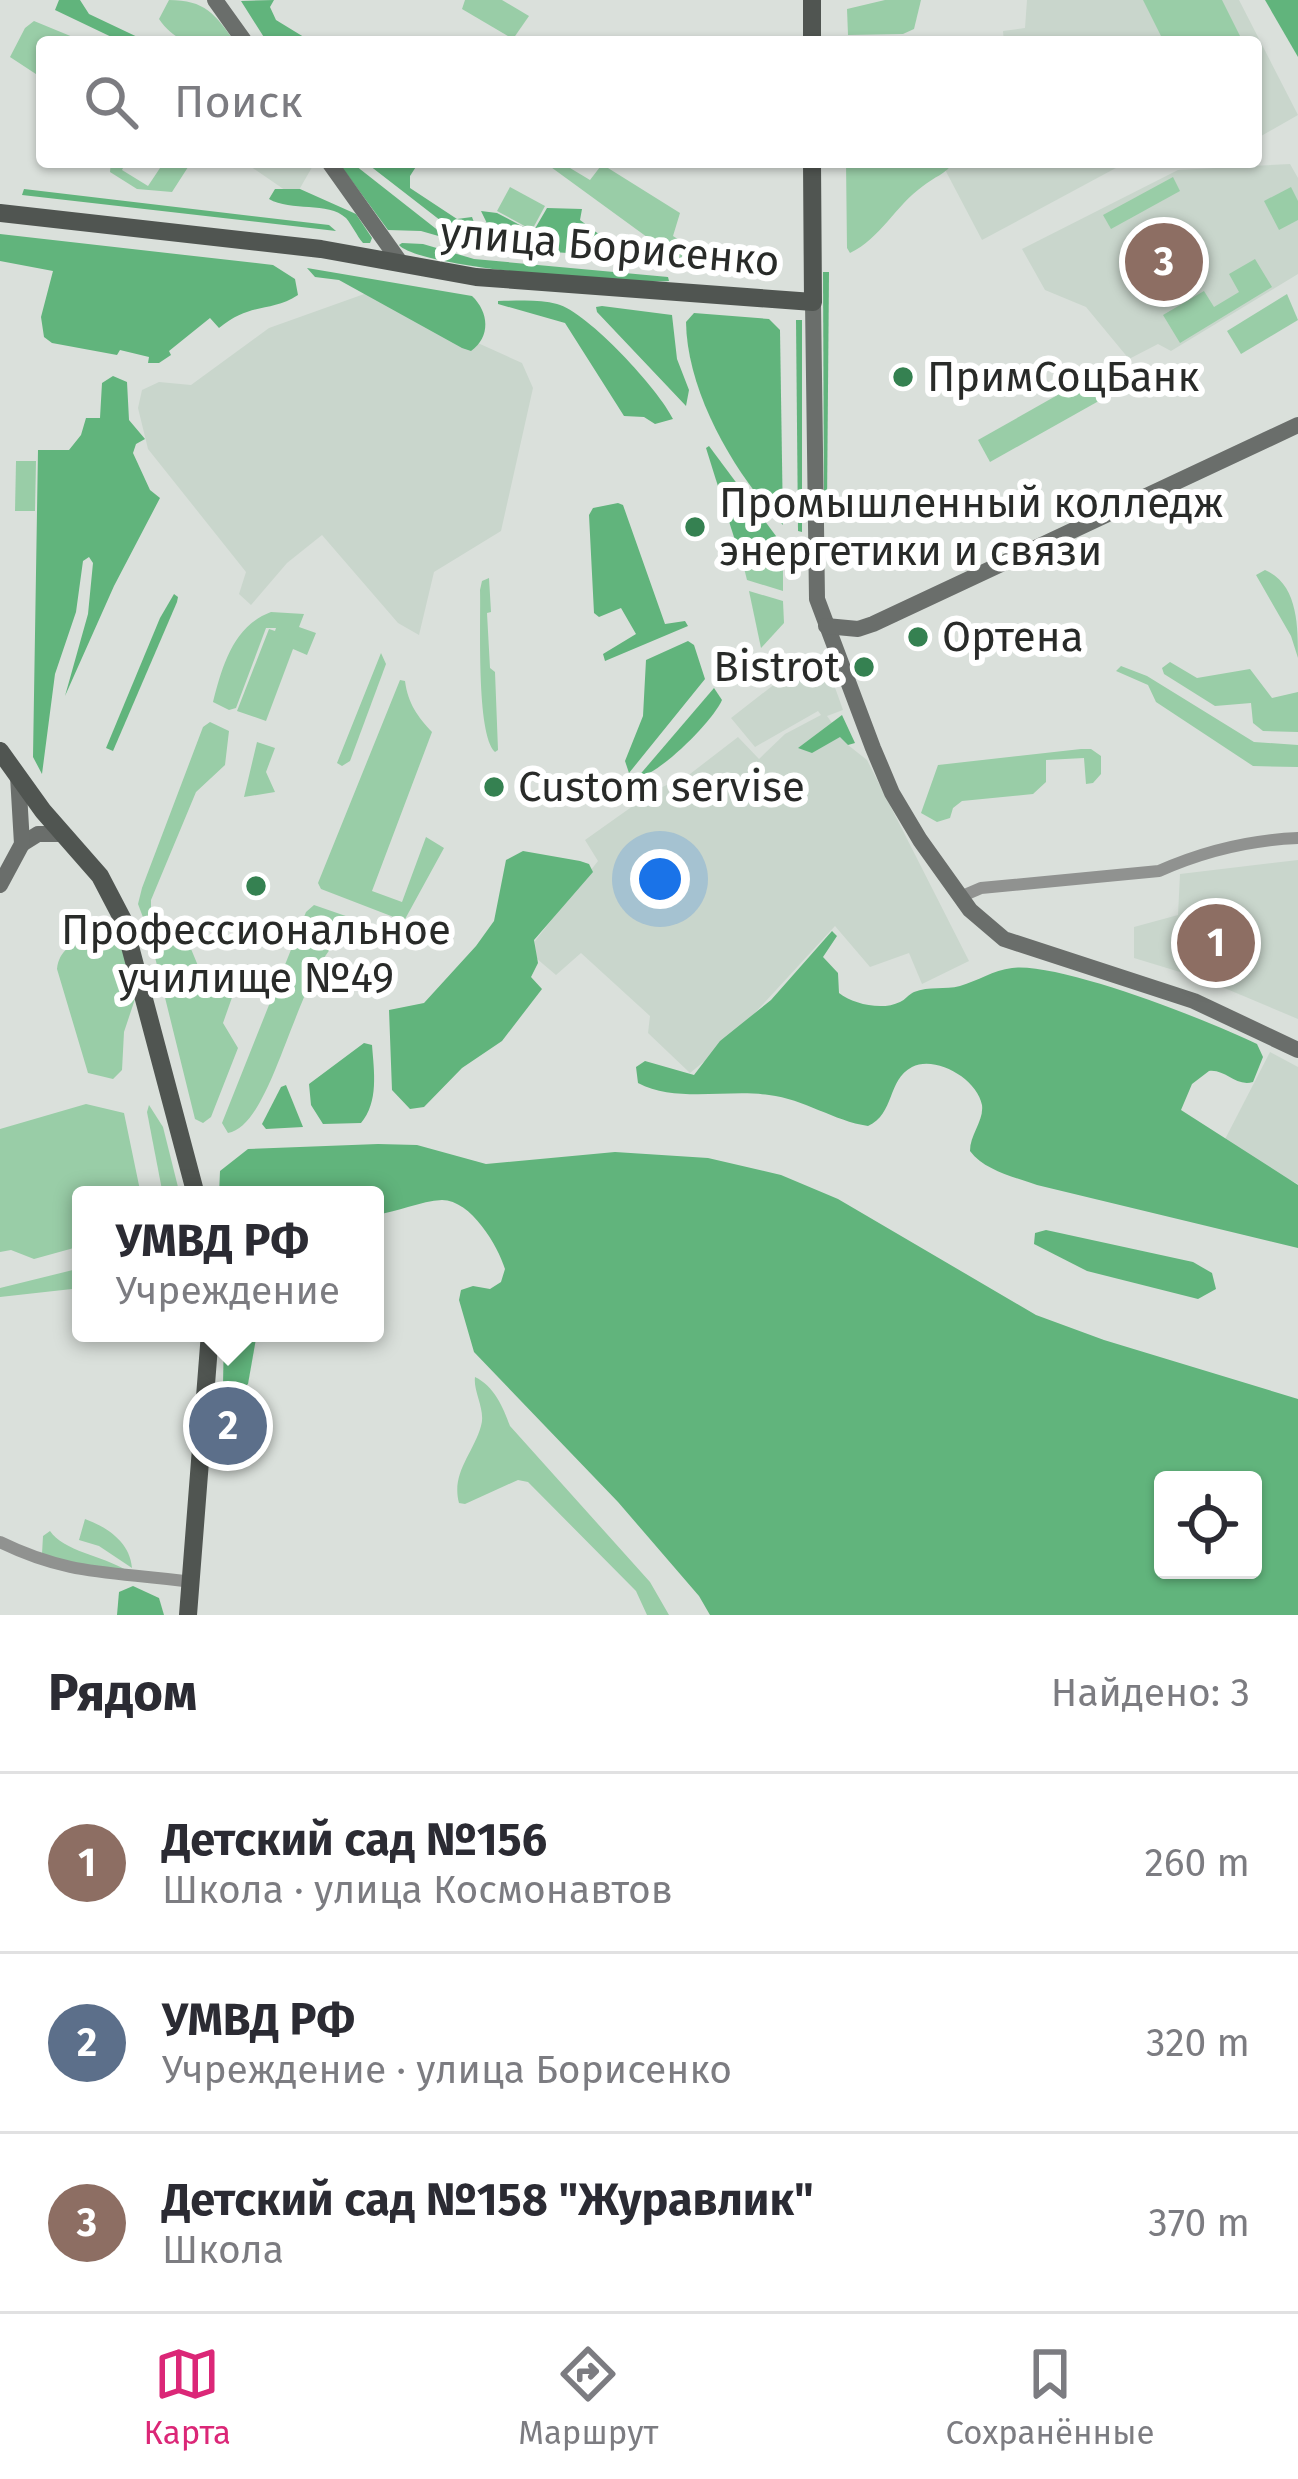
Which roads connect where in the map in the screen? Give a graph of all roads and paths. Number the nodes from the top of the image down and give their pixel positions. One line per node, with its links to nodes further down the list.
1 (215, 0): 3 (main road)
2 (812, 0): 4 (main road)
3 (241, 36)
4 (812, 36)
5 (333, 168): 8 (main road, улица Борисенко)
6 (812, 168): 9 (main road)
7 (0, 213): 8 (main road, улица Борисенко)
8 (400, 262): 9 (main road, улица Борисенко)
9 (813, 302): 11 (main road)
10 (1298, 425): 11 (main road)
11 (826, 626): 18 (main road)
12 (0, 751): 13 (main road)
13 (17, 776): 14 (main road); 16 (main road)
14 (63, 834): 16 (main road); 20 (main road)
15 (1298, 838): 18 (street)
16 (22, 844): 17 (main road)
17 (0, 885)
18 (960, 897): 19 (main road)
19 (1298, 1050)
20 (194, 1186)
21 (210, 1342): 23 (main road)
22 (0, 1542): 23 (street)
23 (190, 1582): 24 (main road)
24 (188, 1615)

